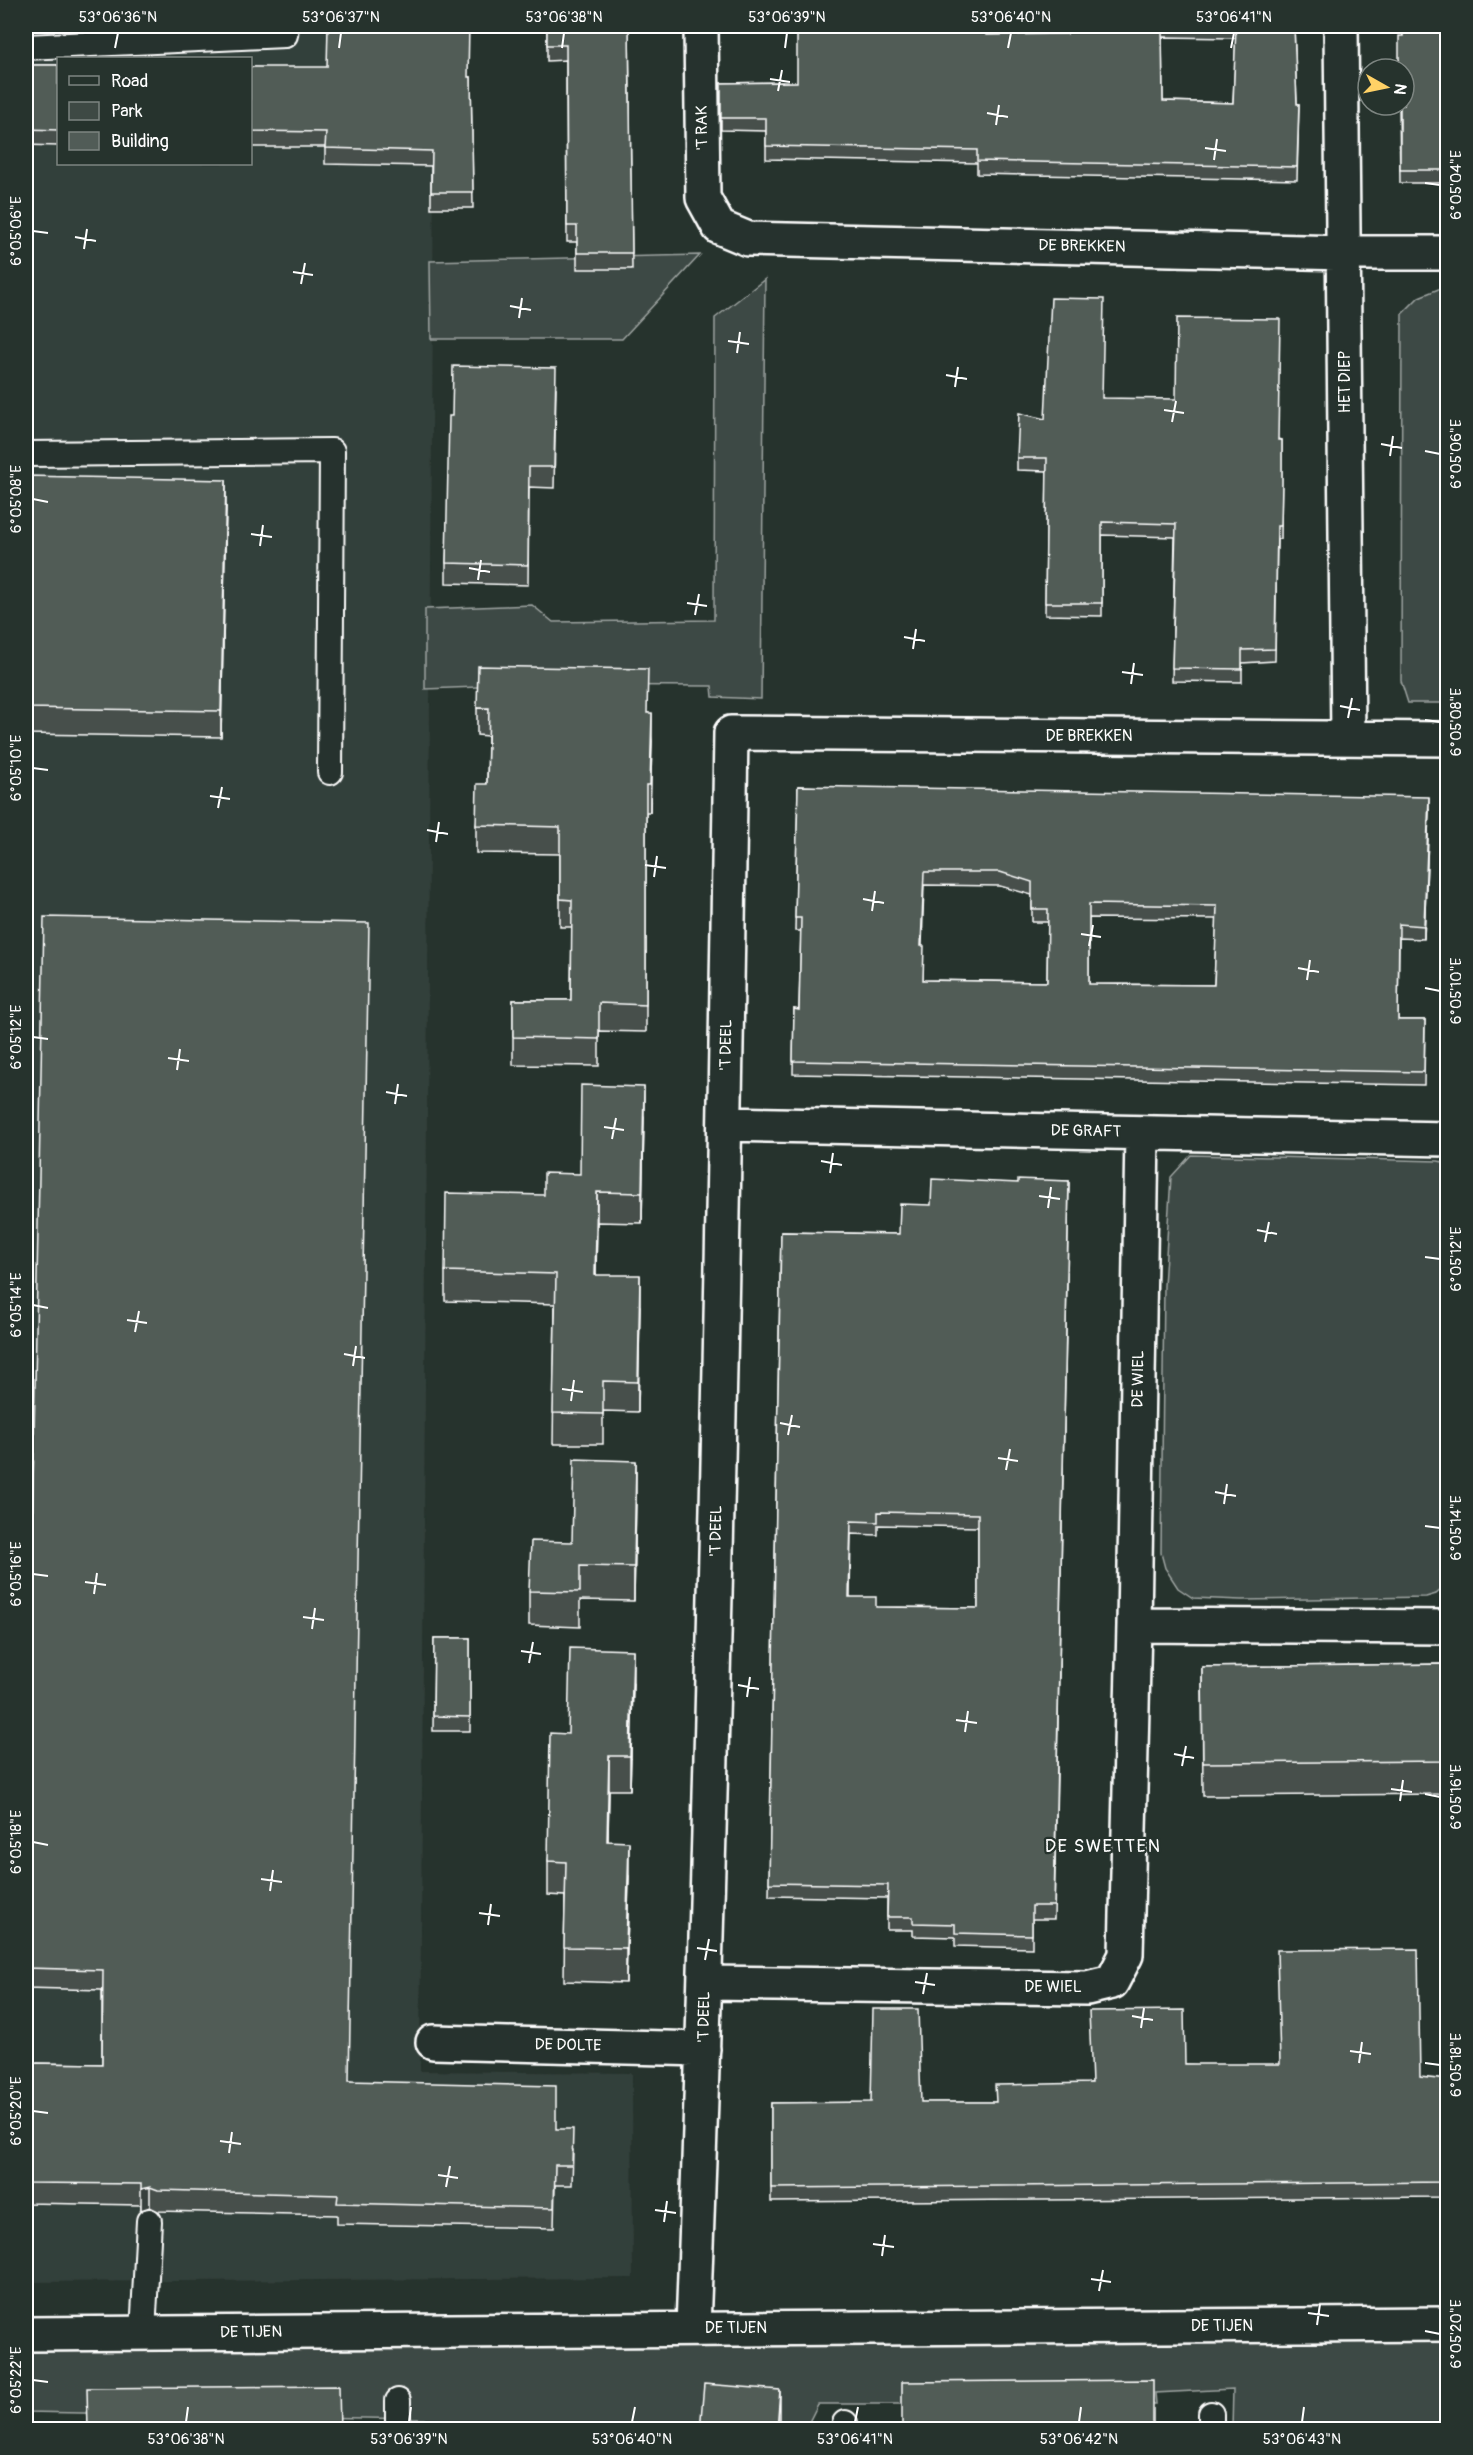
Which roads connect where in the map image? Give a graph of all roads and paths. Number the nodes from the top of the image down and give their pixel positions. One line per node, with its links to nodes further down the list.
1 (286, 26): 4 (lane)
2 (701, 26): 6 (street, 'T RAK)
3 (1341, 26): 7 (street, HET DIEP)
4 (116, 34): 5 (lane)
5 (26, 46)
6 (719, 227): 7 (street, DE BREKKEN)
7 (1345, 253): 8 (street, DE BREKKEN); 11 (street, HET DIEP)
8 (1448, 253)
9 (26, 454): 13 (lane)
10 (731, 733): 11 (street, DE BREKKEN); 14 (street, 'T DEEL)
11 (1348, 738): 12 (street, DE BREKKEN)
12 (1448, 739)
13 (330, 772)
14 (725, 1124): 15 (street, DE GRAFT); 19 (street, 'T DEEL)
15 (1142, 1132): 16 (street, DE GRAFT); 17 (street, DE WIEL)
16 (1448, 1139)
17 (1134, 1624): 18 (street); 19 (street, DE WIEL)
18 (1448, 1627)
19 (705, 1983): 21 (street, 'T DEEL)
20 (433, 2042): 21 (street, DE DOLTE)
21 (703, 2049): 24 (street, 'T DEEL)
22 (149, 2221): 25 (lane)
23 (1448, 2324): 24 (street, DE TIJEN)
24 (693, 2328): 25 (street, DE TIJEN)
25 (143, 2333): 26 (street, DE TIJEN)
26 (26, 2334)
27 (398, 2402): 28 (lane)
28 (398, 2430)

